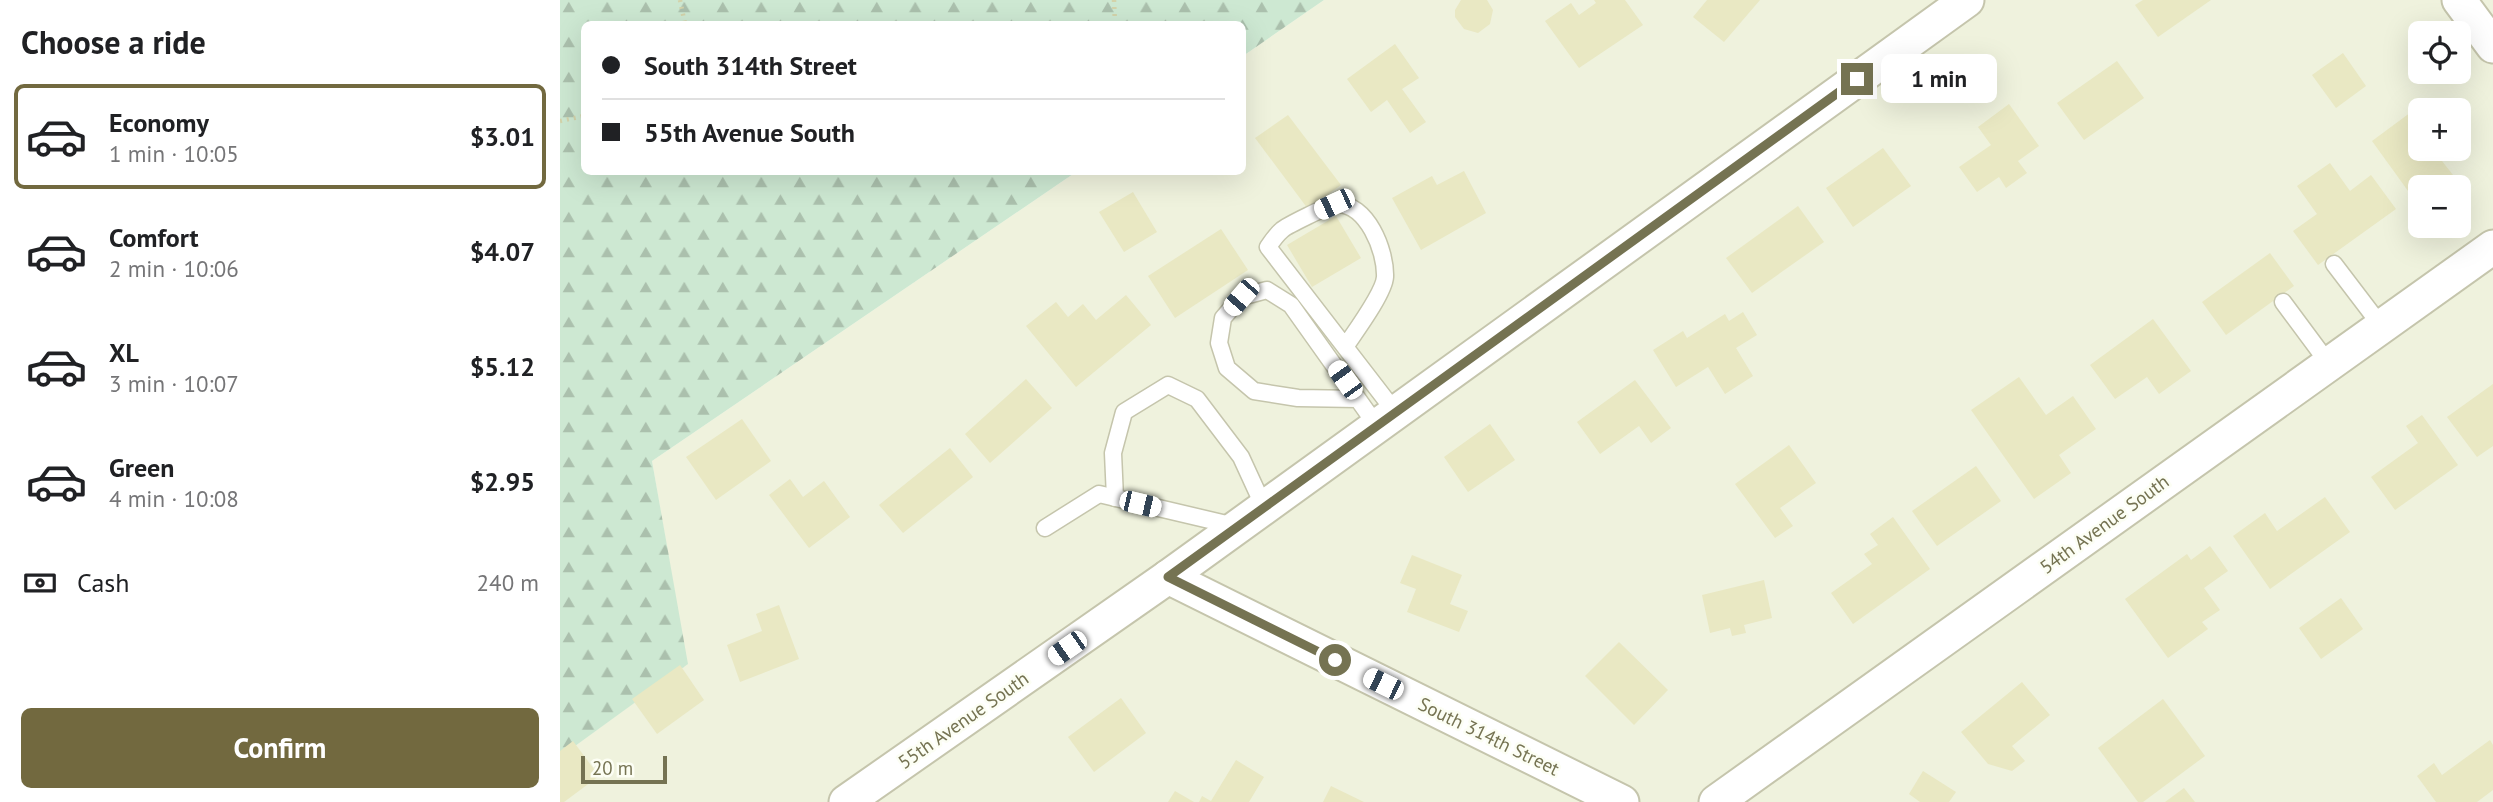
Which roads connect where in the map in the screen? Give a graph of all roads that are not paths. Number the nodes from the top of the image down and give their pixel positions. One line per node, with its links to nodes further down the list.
1 (1967, 0): 11 (street, 55th Avenue South)
2 (2459, 0): 3 (street)
3 (2493, 46)
4 (2493, 247): 7 (street, 54th Avenue South)
5 (2334, 264): 7 (lane)
6 (2283, 302): 9 (lane)
7 (2382, 327): 9 (street, 54th Avenue South)
8 (1345, 347): 8 (lane); 11 (lane)
9 (2329, 364): 19 (street, 54th Avenue South)
10 (1358, 399): 10 (lane); 11 (lane)
11 (1386, 419): 13 (street, 55th Avenue South)
12 (1115, 498): 13 (lane); 14 (lane); 15 (lane)
13 (1264, 507): 14 (street, 55th Avenue South)
14 (1237, 527): 16 (street, 55th Avenue South)
15 (1045, 528)
16 (1168, 577): 17 (street, 55th Avenue South); 18 (street, South 314th Street)
17 (846, 802)
18 (1622, 802)
19 (1716, 802)

